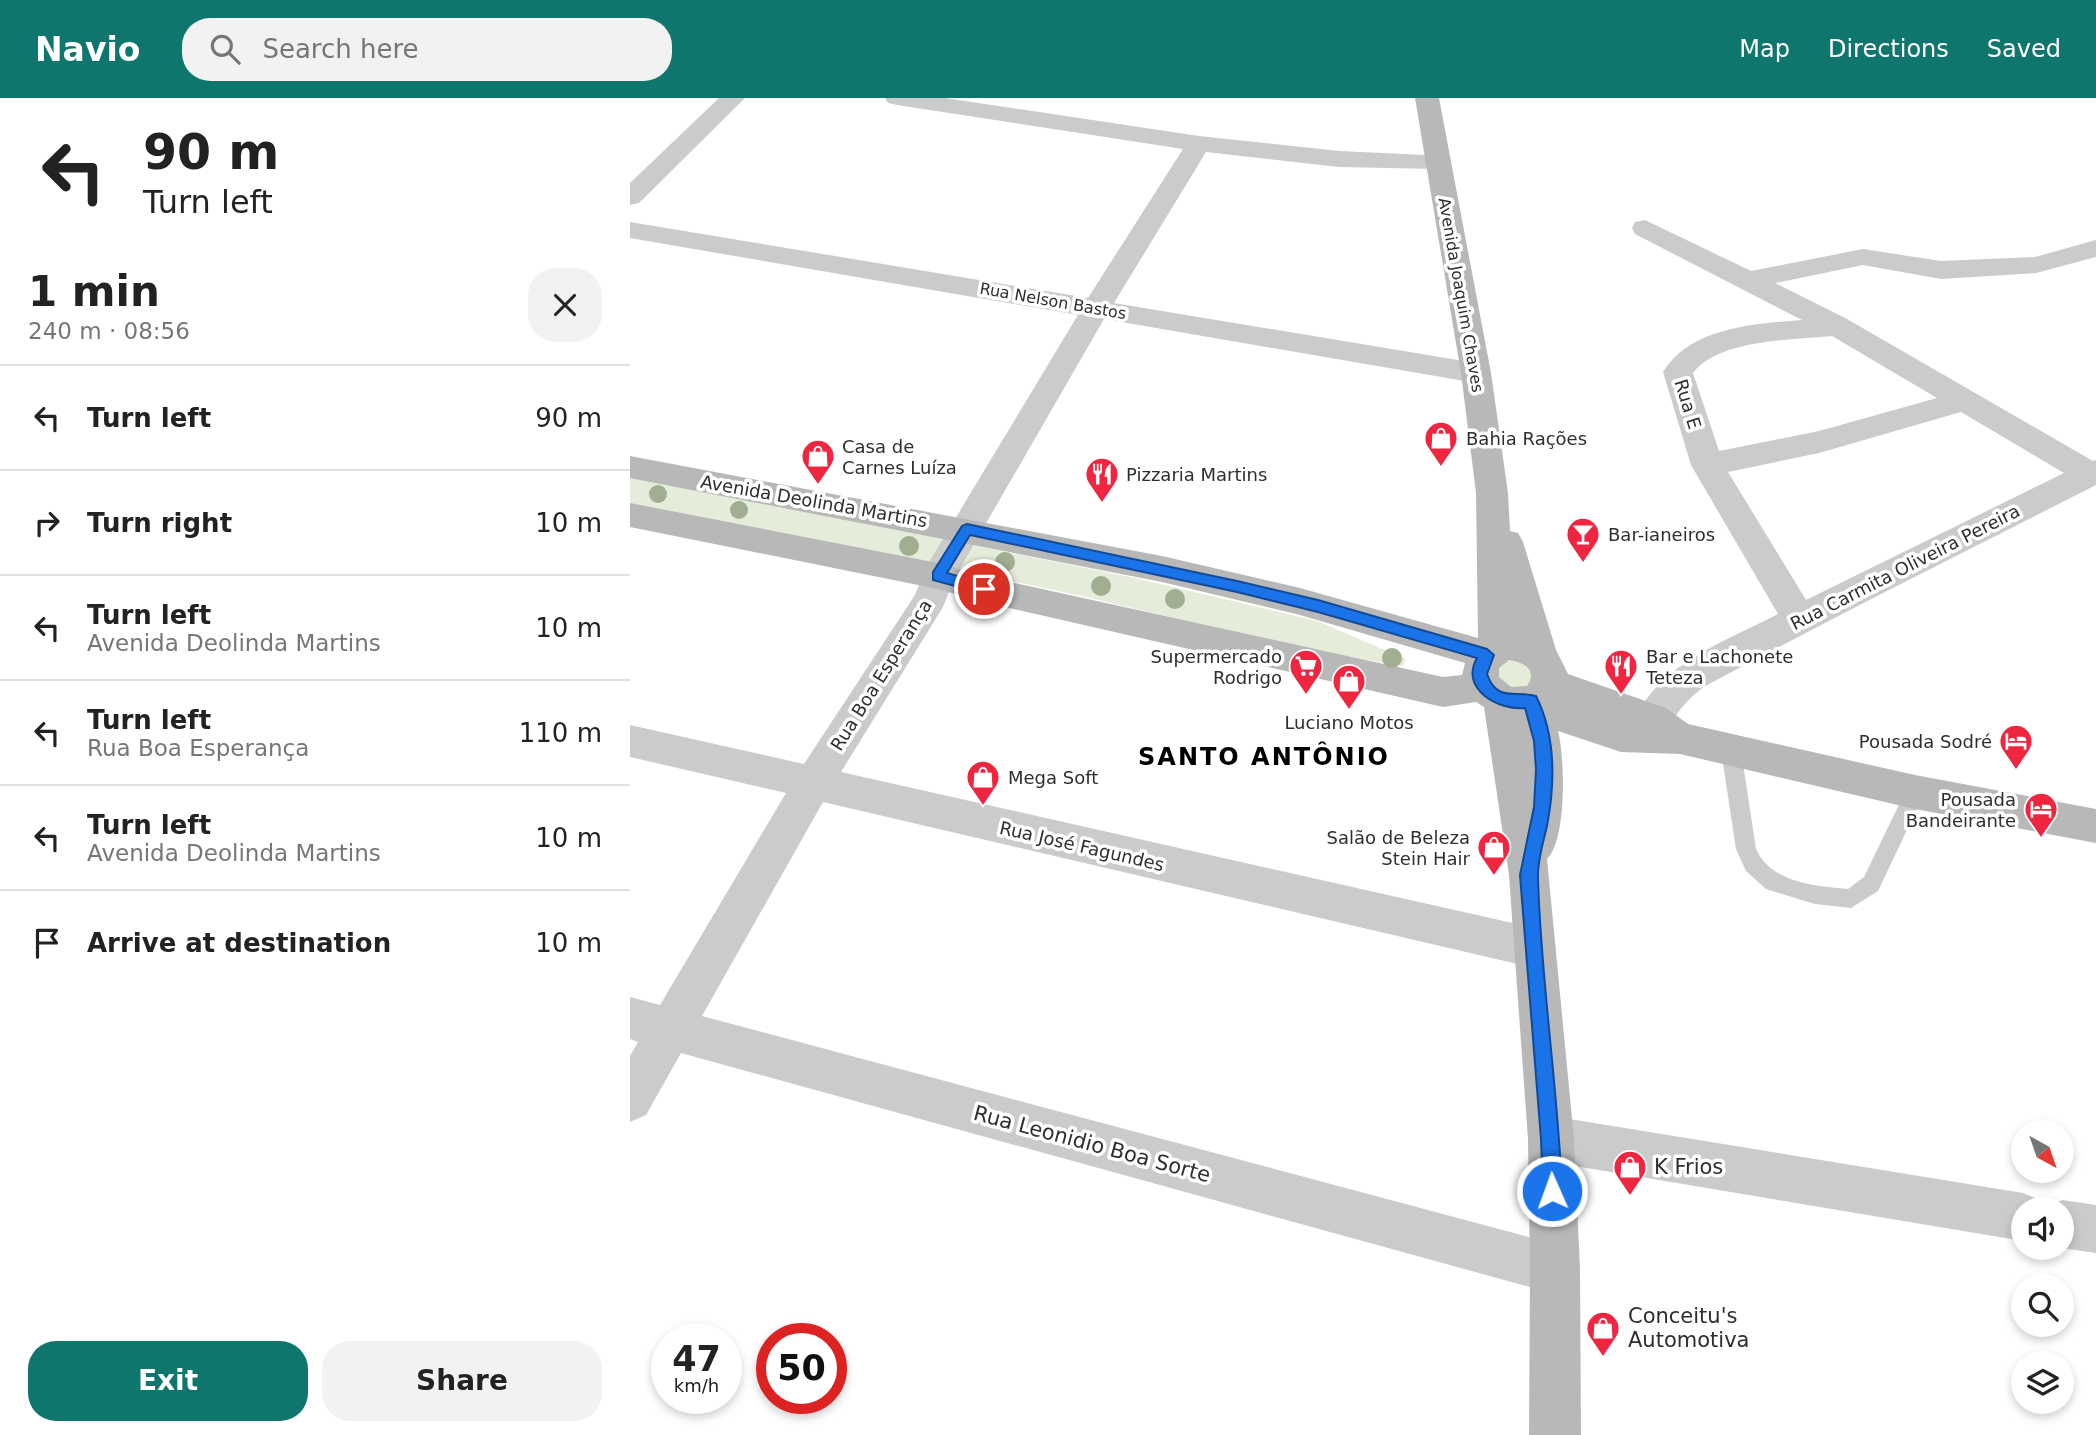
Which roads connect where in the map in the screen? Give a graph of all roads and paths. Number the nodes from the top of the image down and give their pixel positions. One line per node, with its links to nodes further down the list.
1 (733, 98): 6 (street)
2 (897, 98): 4 (street)
3 (1427, 98): 5 (main road, Avenida Joaquim Chaves)
4 (1199, 144): 5 (street); 11 (street, Rua Boa Esperança)
5 (1438, 161): 13 (main road, Avenida Joaquim Chaves)
6 (630, 197)
7 (1645, 228): 10 (street)
8 (630, 230): 11 (street, Rua Nelson Bastos)
9 (2096, 248): 10 (street)
10 (1749, 280): 12 (street)
11 (1097, 308): 13 (street, Rua Nelson Bastos); 19 (street, Rua Boa Esperança)
12 (1837, 326): 14 (street); 15 (street, Rua E)
13 (1476, 373): 22 (main road, Avenida Joaquim Chaves)
14 (1964, 401): 15 (street); 17 (street)
15 (1707, 465): 21 (street, Rua E)
16 (630, 467): 19 (main road, Avenida Deolinda Martins)
17 (2093, 473): 21 (street, Rua Carmita Oliveira Pereira)
18 (630, 515): 20 (main road)
19 (967, 530): 20 (street, Rua Boa Esperança); 22 (main road, Avenida Deolinda Martins)
20 (938, 576): 22 (main road); 26 (street, Rua Boa Esperança)
21 (1799, 619): 23 (street, Rua Carmita Oliveira Pereira)
22 (1515, 678): 23 (main road, Avenida Deolinda Martins); 29 (main road, Avenida Joaquim Chaves)
23 (1667, 729): 25 (main road, Avenida Deolinda Martins)
24 (630, 741): 26 (street, Rua José Fagundes)
25 (1731, 750): 27 (main road, Avenida Deolinda Martins); 27 (lane)
26 (812, 785): 29 (street, Rua José Fagundes); 30 (street, Rua Boa Esperança)
27 (1915, 792): 28 (main road, Avenida Deolinda Martins)
28 (2096, 826)
29 (1535, 948): 32 (main road, Avenida Joaquim Chaves)
30 (650, 1023): 31 (street, Rua Boa Esperança); 36 (street, Rua Leonidio Boa Sorte)
31 (630, 1099)
32 (1551, 1139): 33 (street); 36 (main road, Avenida Joaquim Chaves)
33 (2011, 1215)
34 (2074, 1226): 35 (street)
35 (2096, 1229)
36 (1555, 1269): 37 (main road, Avenida Joaquim Chaves)
37 (1555, 1435)

